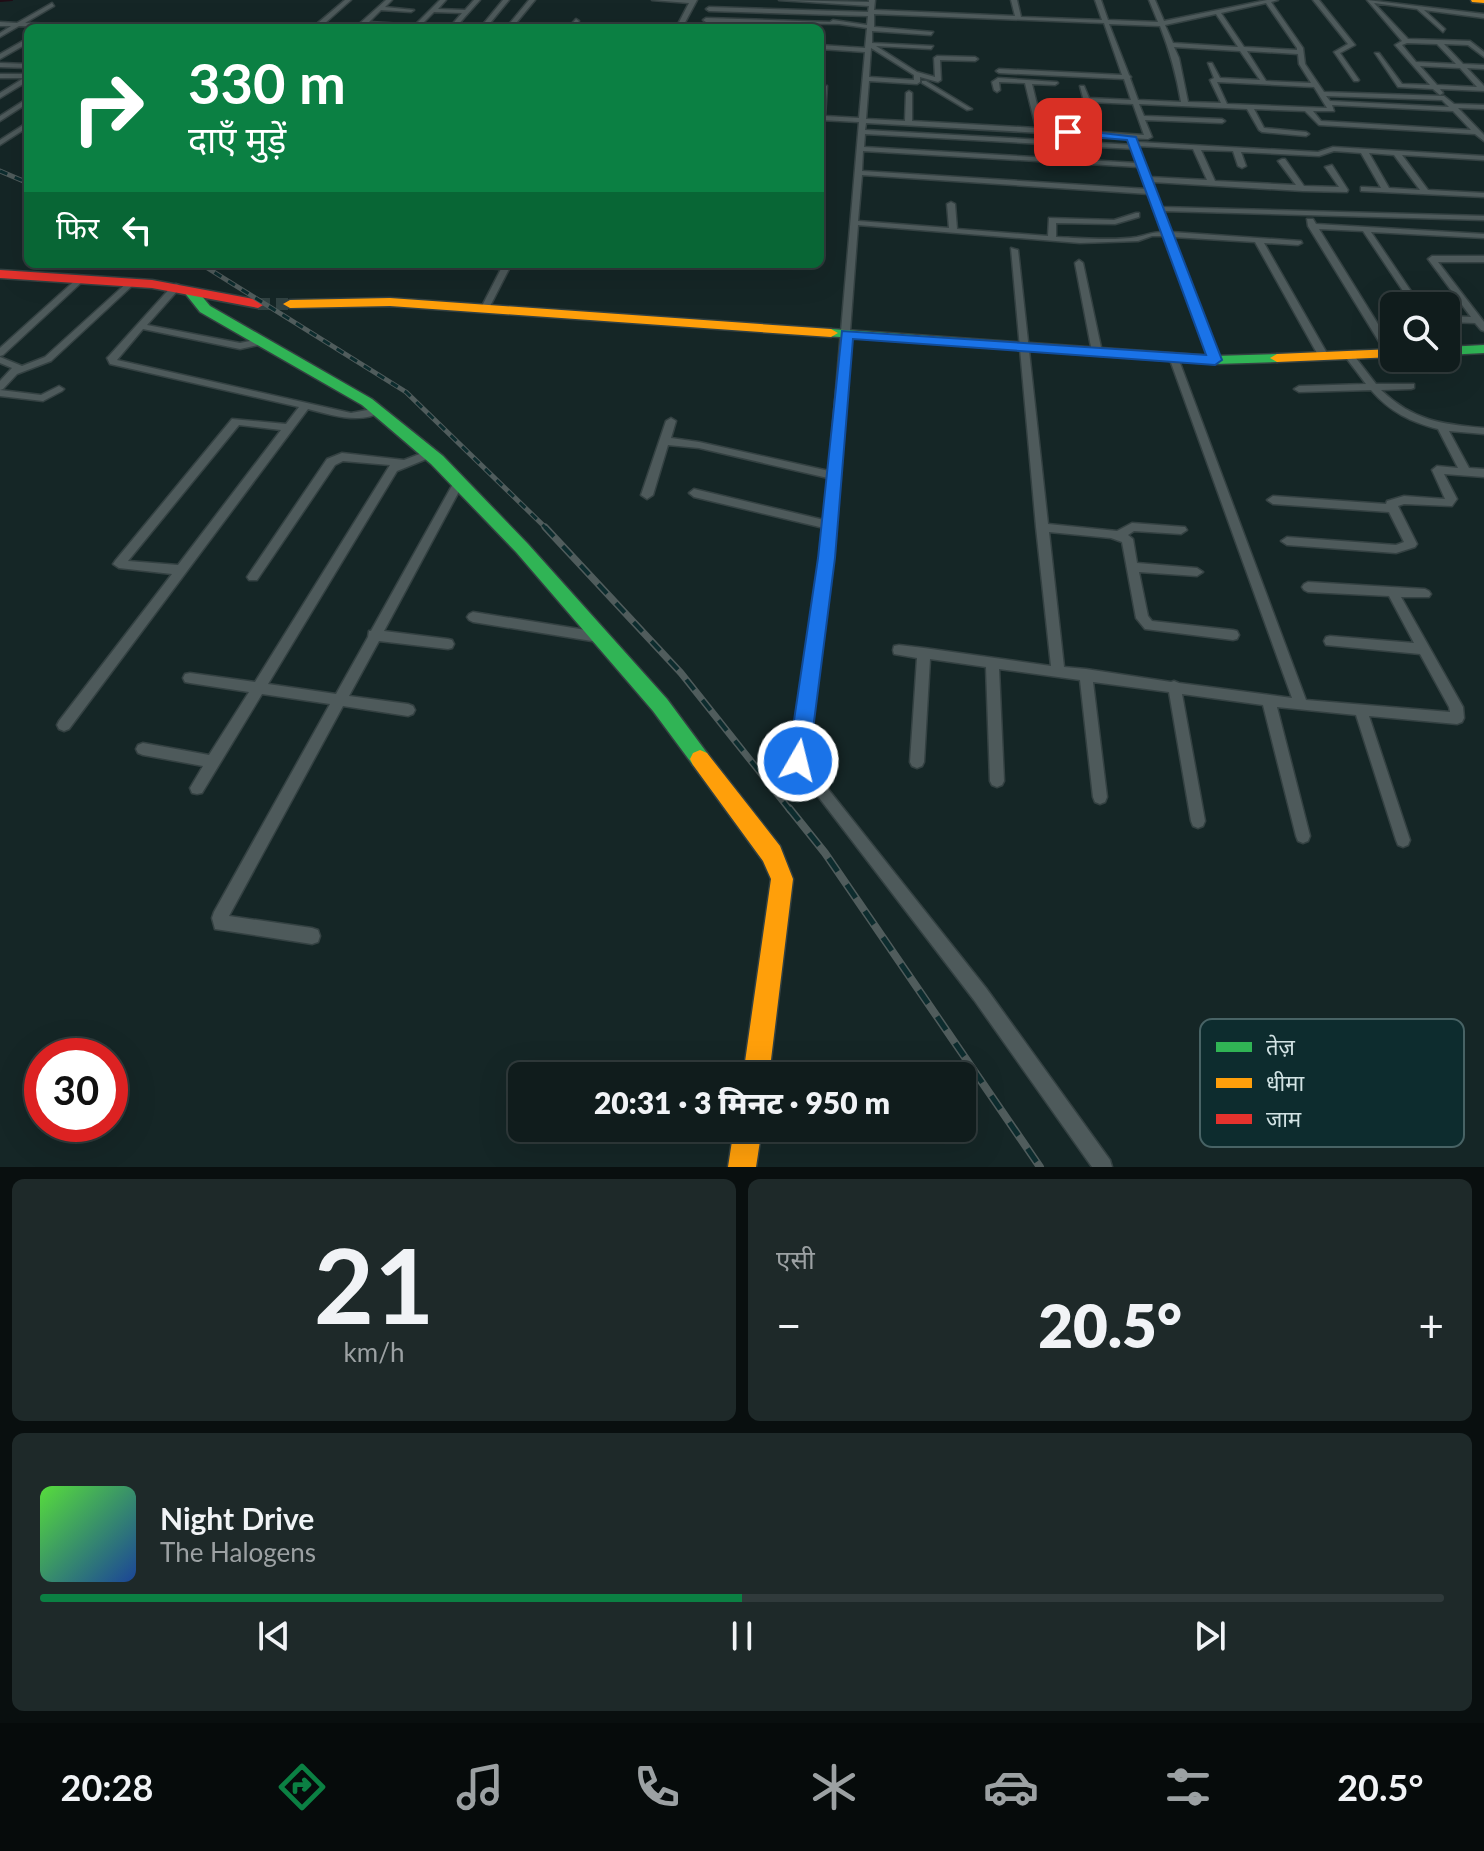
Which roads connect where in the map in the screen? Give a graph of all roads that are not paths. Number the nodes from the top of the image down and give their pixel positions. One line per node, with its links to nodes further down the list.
1 (348, 0): 48 (street)
2 (389, 0): 28 (street)
3 (442, 0): 19 (street); 32 (street)
4 (477, 0): 33 (street)
5 (506, 0): 53 (street)
6 (532, 0): 54 (street)
7 (655, 0): 20 (street)
8 (782, 0): 9 (street)
9 (807, 0): 27 (street); 35 (street)
10 (912, 0): 36 (street)
11 (961, 0): 37 (street)
12 (1014, 0): 39 (street)
13 (1098, 0): 43 (street)
14 (1152, 0): 59 (street)
15 (1204, 0): 34 (street)
16 (1316, 0): 92 (street)
17 (1362, 0): 22 (street)
18 (1475, 0): 23 (street)
19 (432, 1)
20 (693, 1): 56 (street)
21 (1271, 1): 24 (street); 73 (street)
22 (1369, 1): 29 (street); 65 (street)
23 (1484, 1)
24 (1256, 2): 34 (street)
25 (1053, 3): 40 (street)
26 (52, 5): 46 (street)
27 (872, 7): 35 (street); 36 (street); 61 (street)
28 (380, 8): 31 (street); 49 (street)
29 (1419, 8): 38 (street); 62 (street)
30 (709, 9): 35 (street)
31 (411, 10)
32 (432, 10): 33 (street); 50 (street)
33 (466, 12): 51 (street)
34 (1214, 12): 59 (street); 72 (street)
35 (825, 13): 58 (street)
36 (911, 14): 37 (street)
37 (962, 16): 39 (street)
38 (1484, 16)
39 (1018, 18): 40 (street)
40 (1055, 19): 43 (street)
41 (706, 20): 57 (street)
42 (576, 21): 55 (street)
43 (1107, 21): 59 (street); 86 (street)
44 (468, 23): 52 (street)
45 (0, 24): 46 (street)
46 (19, 24): 47 (street); 64 (street)
47 (24, 24)
48 (320, 24)
49 (362, 24)
50 (419, 24)
51 (456, 24)
52 (462, 24)
53 (483, 24)
54 (512, 24)
55 (574, 24)
56 (681, 24)
57 (777, 24)
58 (836, 24): 60 (street); 61 (street)
59 (1160, 24): 68 (street)
60 (824, 25)
61 (871, 28): 63 (street); 69 (street)
62 (1443, 30)
63 (931, 33)
64 (0, 35)
65 (1406, 41): 67 (street); 79 (street)
66 (24, 42): 76 (street)
67 (1439, 42): 75 (street); 82 (street)
68 (1169, 45): 72 (street); 111 (street)
69 (870, 46): 70 (street); 71 (street); 88 (street); 89 (street)
70 (824, 47)
71 (931, 47)
72 (1239, 48): 73 (street); 94 (street)
73 (1300, 52): 97 (street)
74 (1377, 54): 100 (street)
75 (1484, 55)
76 (0, 57)
77 (975, 60): 96 (street)
78 (1210, 64): 91 (street)
79 (1417, 64): 82 (street); 100 (street)
80 (0, 65): 81 (street)
81 (24, 65)
82 (1465, 66): 83 (street); 100 (street)
83 (1484, 67)
84 (999, 71): 86 (street)
85 (24, 77): 87 (street)
86 (1128, 77): 109 (street)
87 (0, 78)
88 (917, 78): 89 (street); 96 (street)
89 (865, 79): 120 (street)
90 (24, 80): 105 (street)
91 (1218, 80): 94 (street); 112 (street)
92 (1356, 80)
93 (1028, 82): 95 (street); 101 (street); 125 (street)
94 (1264, 82): 97 (street)
95 (1055, 83)
96 (938, 84): 124 (street)
97 (1316, 85): 104 (street)
98 (825, 87): 102 (street)
99 (1082, 87): 107 (street)
100 (1437, 89): 106 (street)
101 (997, 90)
102 (824, 93)
103 (909, 93): 122 (street)
104 (1323, 94): 106 (street); 110 (street)
105 (0, 96)
106 (1444, 98): 115 (street)
107 (1086, 100): 109 (street); 127 (street)
108 (24, 103): 119 (street)
109 (1135, 103): 111 (street); 118 (street)
110 (1330, 103): 115 (street); 116 (street)
111 (1185, 104): 112 (street)
112 (1225, 106): 113 (street)
113 (1250, 107): 116 (street); 128 (street)
114 (1484, 107): 115 (street)
115 (1454, 108): 129 (street)
116 (1308, 110): 129 (street)
117 (824, 118): 120 (street)
118 (1141, 118): 121 (street); 131 (street)
119 (0, 119)
120 (861, 121): 122 (street); 126 (street)
121 (1222, 121)
122 (908, 124): 124 (street)
123 (24, 127): 130 (street)
124 (972, 127): 125 (street)
125 (1040, 131): 127 (street)
126 (860, 132): 131 (street); 133 (street)
127 (1096, 134): 131 (street)
128 (1306, 134)
129 (1481, 136)
130 (0, 143)
131 (1133, 143): 132 (street); 139 (street)
132 (1196, 147): 134 (street); 144 (street)
133 (860, 149): 139 (street); 142 (street)
134 (1236, 149): 135 (street); 140 (street)
135 (1364, 151): 136 (street); 147 (street)
136 (1396, 152): 137 (street); 148 (street)
137 (1484, 158)
138 (1282, 161): 145 (street)
139 (1141, 165): 143 (street)
140 (1242, 166)
141 (1329, 167): 145 (street)
142 (860, 173): 149 (street); 156 (street)
143 (1146, 179): 144 (street); 149 (street)
144 (1212, 183): 145 (street)
145 (1303, 189)
146 (1364, 189): 147 (street)
147 (1386, 189): 148 (street)
148 (1425, 191): 150 (street)
149 (1152, 192): 152 (street)
150 (1484, 195)
151 (951, 204): 158 (street)
152 (1158, 209): 153 (street); 160 (street)
153 (1304, 212): 155 (street); 157 (street)
154 (1136, 215): 161 (street)
155 (1484, 218)
156 (857, 223): 158 (street); 180 (street)
157 (1312, 226): 159 (street); 181 (street)
158 (953, 229): 161 (street)
159 (1365, 229): 162 (street); 173 (street)
160 (1168, 234): 161 (street); 163 (street); 194 (street)
161 (1052, 236)
162 (1484, 236)
163 (1258, 240): 164 (street); 190 (street)
164 (1298, 243)
165 (1014, 250): 184 (street)
166 (1484, 259): 178 (street)
167 (1079, 263): 187 (street)
168 (505, 268): 176 (street)
169 (0, 274): 170 (street)
170 (80, 279): 171 (street); 183 (street)
171 (130, 283): 172 (street); 195 (street)
172 (183, 290): 174 (street); 179 (street); 182 (street)
173 (1408, 292)
174 (258, 304)
175 (290, 304): 176 (street)
176 (485, 308): 180 (street)
177 (1460, 321): 178 (street)
178 (1481, 324)
179 (141, 326): 182 (street); 202 (street)
180 (847, 334): 184 (street); 213 (street)
181 (1380, 334)
182 (264, 341): 203 (street)
183 (4, 344): 188 (street)
184 (1021, 347): 187 (street); 220 (street)
185 (1484, 349): 186 (street)
186 (1460, 350)
187 (1097, 352): 192 (street)
188 (0, 353)
189 (1380, 354): 191 (street)
190 (1323, 355): 191 (street); 194 (street)
191 (1349, 355): 198 (street)
192 (1174, 357): 194 (street); 248 (street)
193 (0, 360): 195 (street)
194 (1215, 360)
195 (17, 371): 197 (street)
196 (1411, 386): 198 (street)
197 (0, 387)
198 (1372, 387): 200 (street); 206 (street)
199 (59, 389): 201 (street)
200 (1299, 389)
201 (0, 393)
202 (305, 406): 203 (street); 205 (street)
203 (378, 411): 209 (street)
204 (671, 421): 208 (street)
205 (288, 428): 225 (street); 225 (street)
206 (1443, 429): 207 (street); 211 (street)
207 (1484, 431)
208 (664, 441): 213 (street); 216 (street)
209 (430, 454): 210 (street); 214 (street)
210 (403, 463): 227 (street); 245 (street)
211 (1465, 471): 212 (street); 218 (street)
212 (1484, 473)
213 (834, 476): 219 (street)
214 (459, 482): 232 (street); 234 (street)
215 (694, 493): 219 (street)
216 (647, 495)
217 (1273, 500): 218 (street)
218 (1391, 508): 223 (street)
219 (829, 525): 265 (street)
220 (1042, 527): 222 (street); 241 (street)
221 (1181, 530): 222 (street)
222 (1120, 535): 224 (street)
223 (1287, 541)
224 (1133, 567): 226 (street); 233 (street)
225 (179, 570): 251 (street)
226 (1197, 572)
227 (253, 577)
228 (1308, 587): 229 (street)
229 (1393, 593): 230 (street); 237 (street)
230 (1425, 594)
231 (473, 617): 234 (street)
232 (373, 635): 236 (street); 247 (street)
233 (1233, 635)
234 (598, 637): 262 (street)
235 (1330, 641): 237 (street)
236 (448, 644)
237 (1424, 649): 250 (street)
238 (899, 650): 239 (street)
239 (924, 653): 240 (street); 254 (street)
240 (992, 662): 241 (street); 255 (street)
241 (1058, 669): 242 (street)
242 (1086, 674): 244 (street); 257 (street)
243 (190, 678): 245 (street)
244 (1174, 686): 246 (street); 258 (street)
245 (260, 688): 247 (street); 253 (street)
246 (1268, 700): 248 (street); 259 (street)
247 (338, 701): 249 (street); 261 (street)
248 (1301, 705): 250 (street)
249 (408, 710)
250 (1361, 711): 260 (street)
251 (64, 725)
252 (143, 749): 253 (street)
253 (213, 762): 256 (street)
254 (917, 762)
255 (997, 781)
256 (197, 788)
257 (1100, 797)
258 (1198, 821)
259 (1303, 836)
260 (1403, 840)
261 (312, 936)
262 (758, 1062)
263 (746, 1142): 264 (street)
264 (742, 1167)
265 (1103, 1167)

